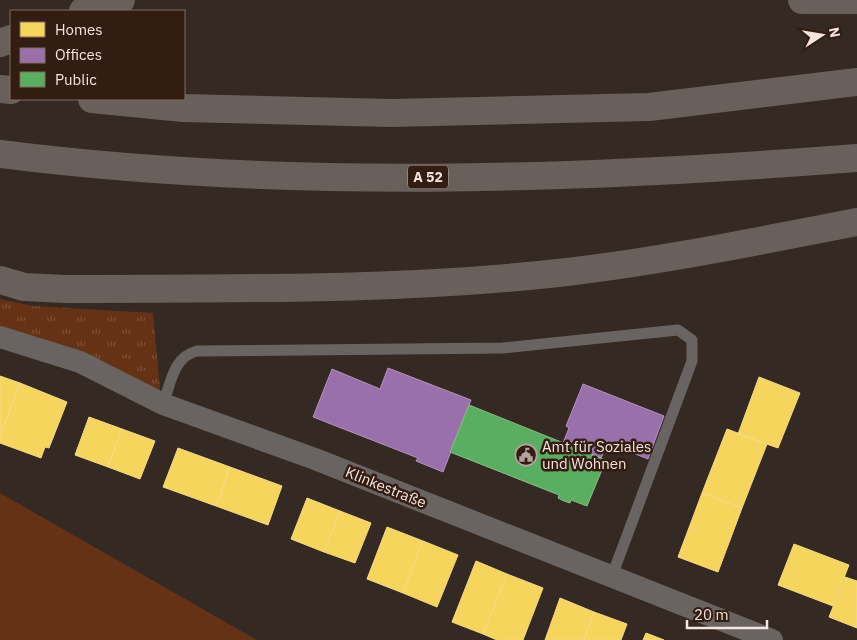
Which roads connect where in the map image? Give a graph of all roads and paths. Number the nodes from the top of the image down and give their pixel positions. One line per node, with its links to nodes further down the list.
1 (121, 0): 4 (highway)
2 (802, 0): 3 (highway)
3 (857, 0)
4 (86, 10)
5 (857, 82): 6 (highway)
6 (102, 100)
7 (0, 154): 8 (highway, A 52)
8 (857, 158)
9 (857, 222): 10 (highway)
10 (0, 280)
11 (0, 337): 12 (street, Klinkestraße)
12 (163, 404): 13 (street, Klinkestraße); 13 (lane)
13 (612, 576): 14 (street, Klinkestraße)
14 (772, 640)

